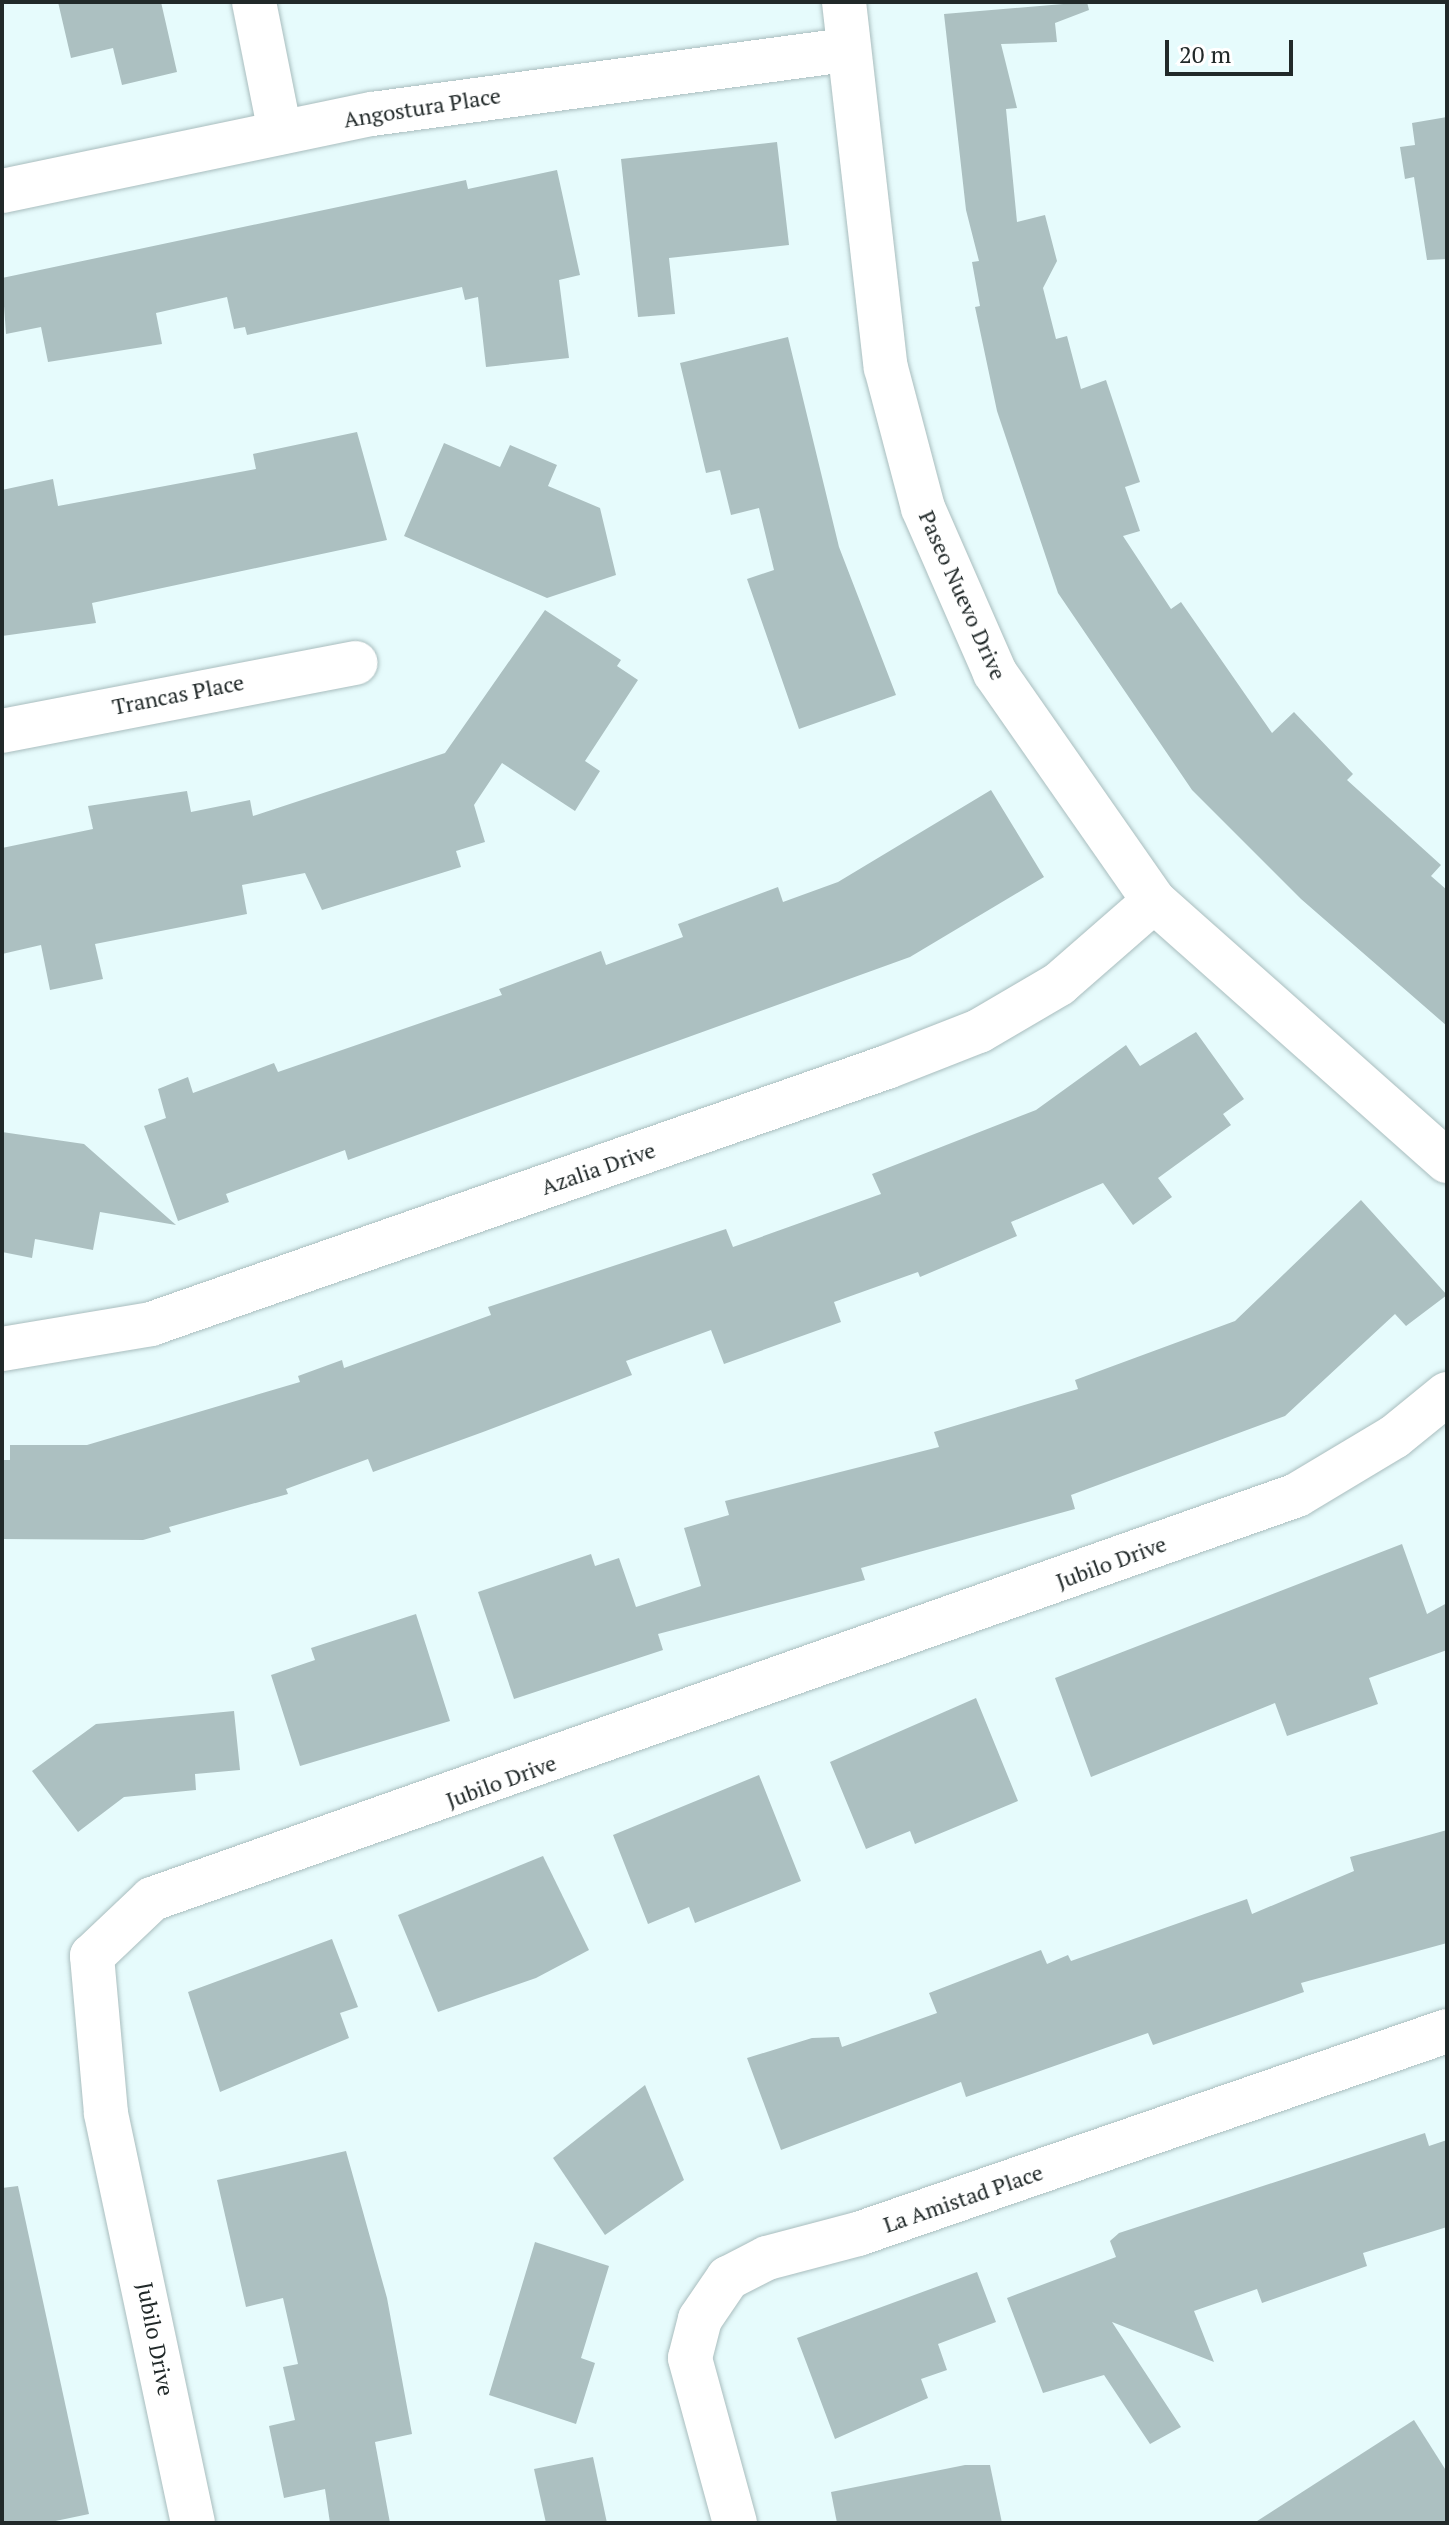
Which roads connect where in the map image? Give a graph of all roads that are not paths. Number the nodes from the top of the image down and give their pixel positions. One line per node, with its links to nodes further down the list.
1 (254, 2): 4 (street)
2 (844, 2): 3 (street, Paseo Nuevo Drive)
3 (847, 50): 4 (street, Angostura Place); 8 (street, Paseo Nuevo Drive)
4 (280, 132): 5 (street, Angostura Place)
5 (2, 191)
6 (356, 663): 7 (street, Trancas Place)
7 (2, 731)
8 (1154, 901): 9 (street, Paseo Nuevo Drive); 10 (street, Azalia Drive)
9 (1447, 1161)
10 (2, 1349)
11 (1447, 1394): 13 (street, Jubilo Drive)
12 (1447, 2031): 14 (street, La Amistad Place)
13 (193, 2523)
14 (735, 2523)

